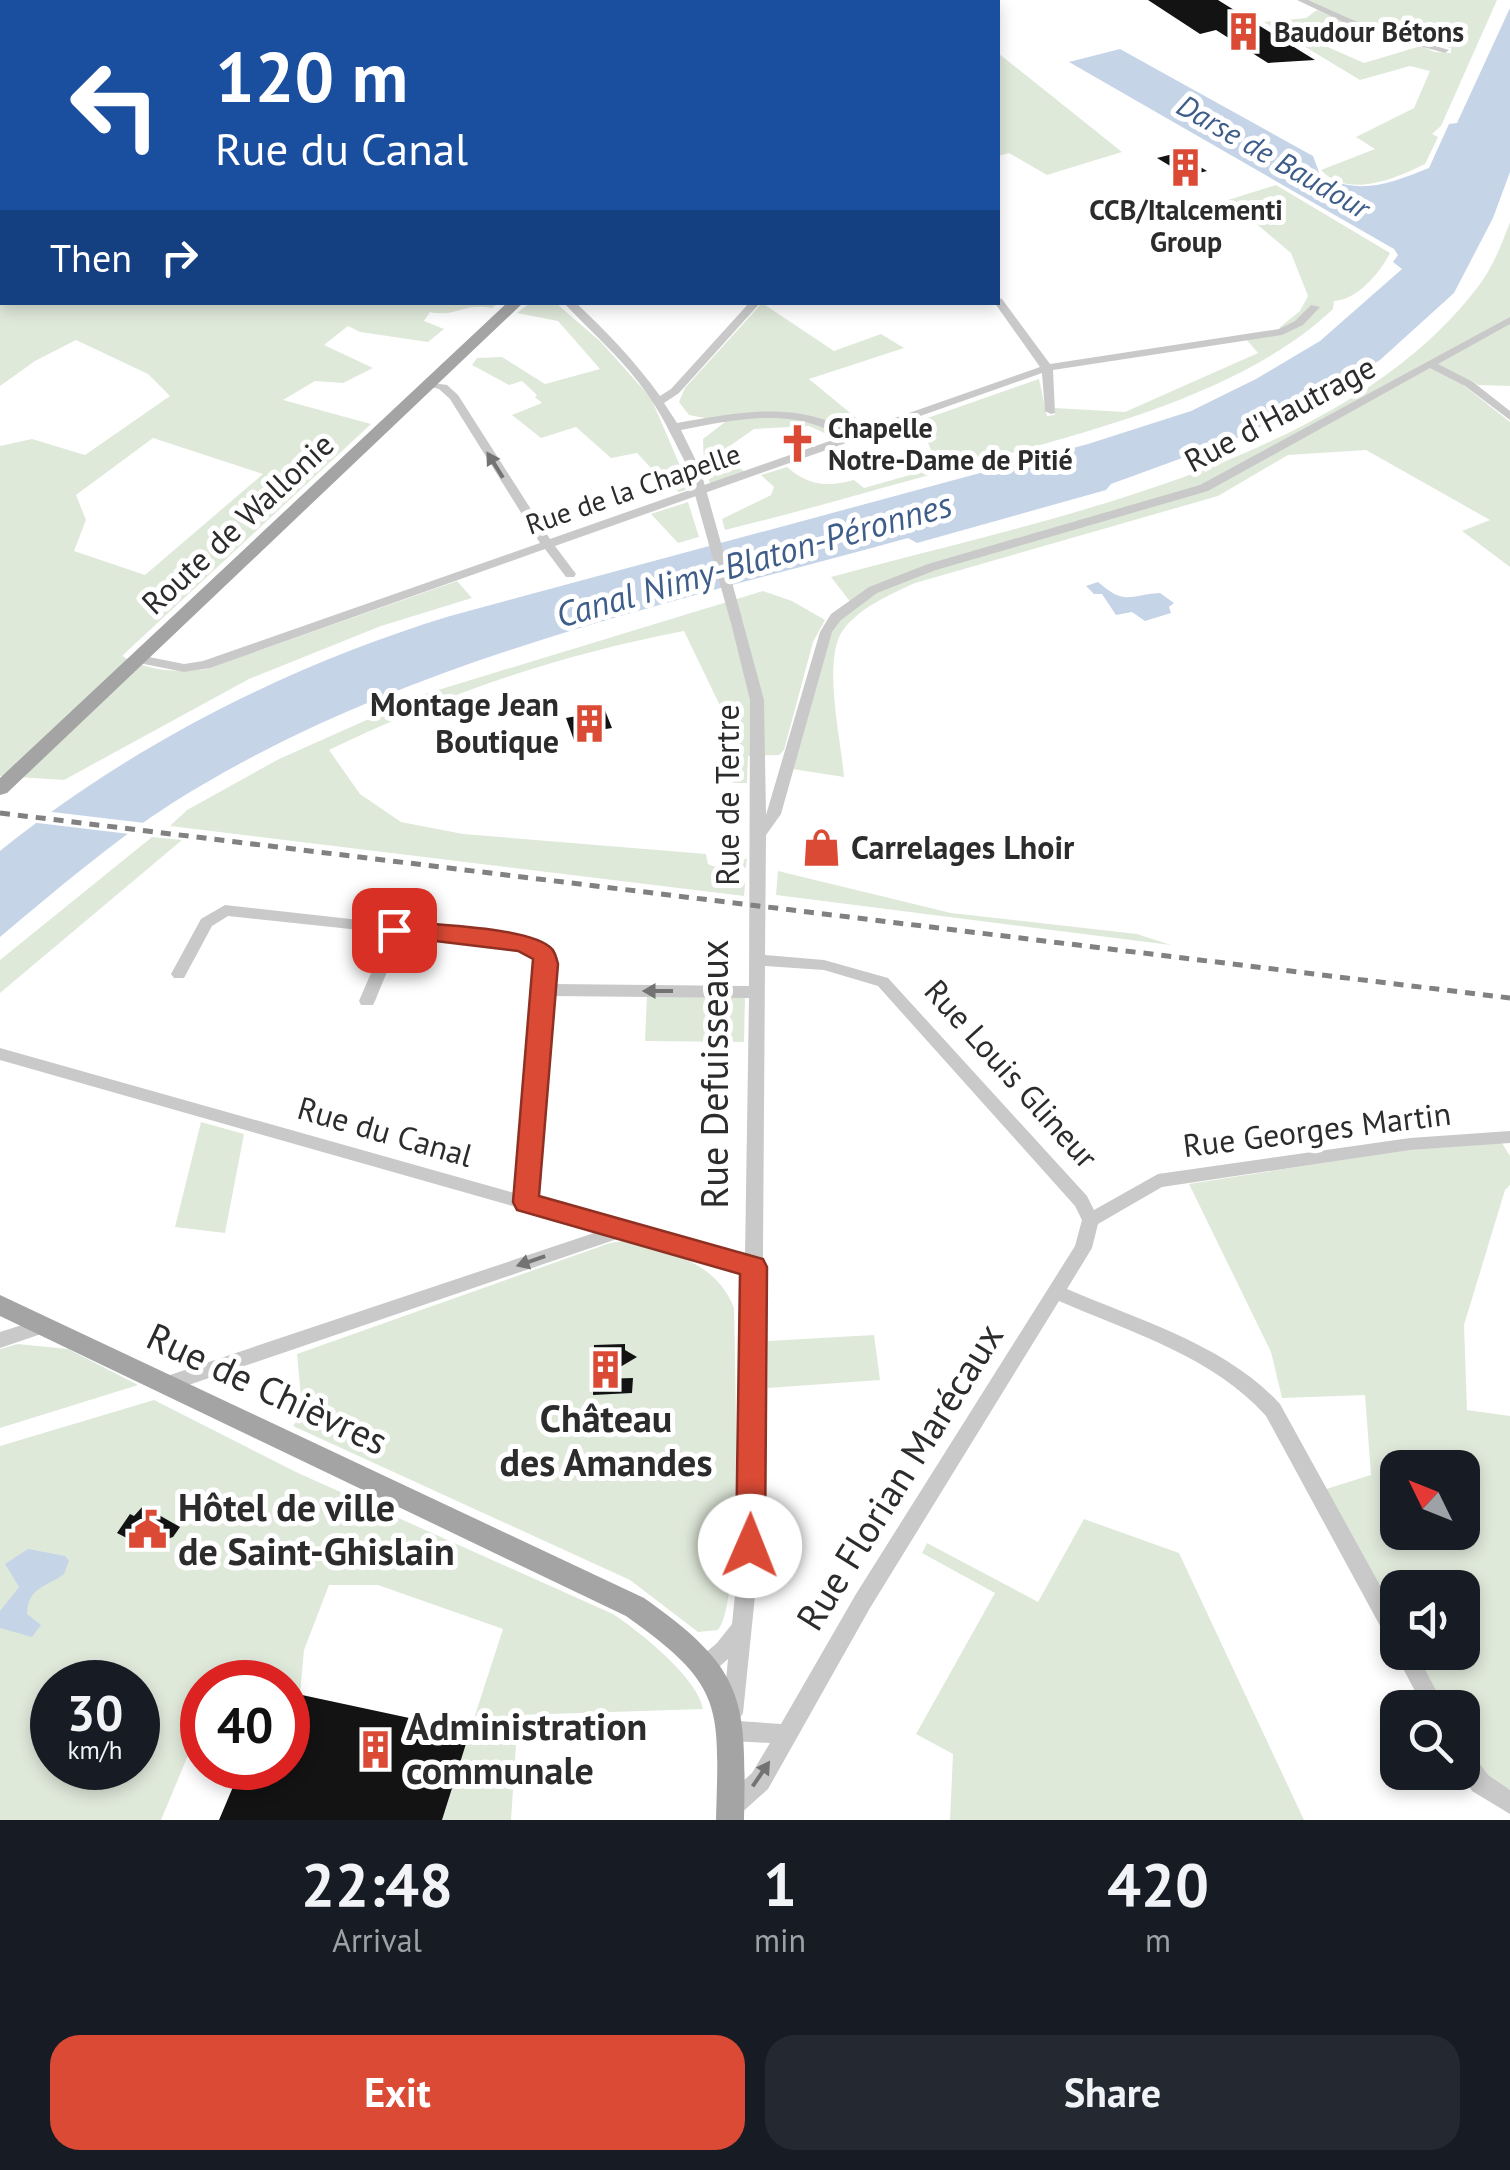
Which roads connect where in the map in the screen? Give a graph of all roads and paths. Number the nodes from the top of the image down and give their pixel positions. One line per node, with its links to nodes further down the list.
1 (1302, 0): 2 (street)
2 (1445, 50)
3 (514, 305): 11 (main road, Route de Wallonie)
4 (571, 305): 12 (street, Rue de Tertre)
5 (753, 305): 12 (street)
6 (1000, 305): 10 (street)
7 (1314, 307): 10 (street, Rue de la Chapelle)
8 (1510, 320): 9 (street, Rue d'Hautrage)
9 (1430, 364): 14 (street); 20 (street, Rue d'Hautrage)
10 (1046, 368): 13 (street); 16 (street, Rue de la Chapelle)
11 (430, 384): 17 (street, one-way to 11); 19 (main road, Route de Wallonie)
12 (661, 400): 15 (street, Rue de Tertre)
13 (1052, 411)
14 (1510, 417)
15 (676, 427): 16 (street); 21 (street, Rue de Tertre, bridge)
16 (853, 439): 17 (street, Rue de la Chapelle)
17 (549, 546): 18 (street); 19 (street, Rue de la Chapelle)
18 (570, 574)
19 (139, 658): 23 (main road, Route de Wallonie)
20 (790, 755): 21 (street); 22 (street, Rue d'Hautrage)
21 (760, 770): 22 (street); 24 (street, Rue de Tertre)
22 (785, 774): 24 (street, Rue d'Hautrage)
23 (0, 789)
24 (760, 834): 25 (street, Rue de Tertre)
25 (756, 904): 27 (street, Rue Defuisseaux)
26 (397, 930): 28 (street); 29 (street); 31 (street)
27 (756, 960): 30 (street, Rue Defuisseaux); 35 (street, Rue Louis Glineur)
28 (180, 974)
29 (543, 990): 30 (street, one-way to 29); 34 (street)
30 (755, 992): 37 (street, Rue Defuisseaux)
31 (367, 1000)
32 (0, 1054): 34 (street, Rue du Canal)
33 (1510, 1137): 35 (street, Rue Georges Martin)
34 (526, 1202): 36 (street, Rue du Canal)
35 (1091, 1220): 38 (street, Rue Florian Marécaux)
36 (623, 1230): 37 (street, Rue du Canal); 42 (street, one-way to 42)
37 (754, 1267): 44 (street, Rue Defuisseaux)
38 (1056, 1292): 43 (street); 47 (street, Rue Florian Marécaux)
39 (0, 1305): 40 (main road, Rue de Chièvres)
40 (44, 1326): 41 (street); 42 (main road, Rue de Chièvres)
41 (0, 1340)
42 (168, 1384): 45 (main road, Rue de Chièvres)
43 (1380, 1606)
44 (742, 1625): 45 (street); 46 (street, Rue Defuisseaux)
45 (703, 1668): 46 (main road)
46 (731, 1729): 47 (street); 50 (main road)
47 (784, 1734): 50 (street, Rue Florian Marécaux, one-way to 47)
48 (1480, 1783): 49 (street)
49 (1510, 1803)
50 (730, 1814)

